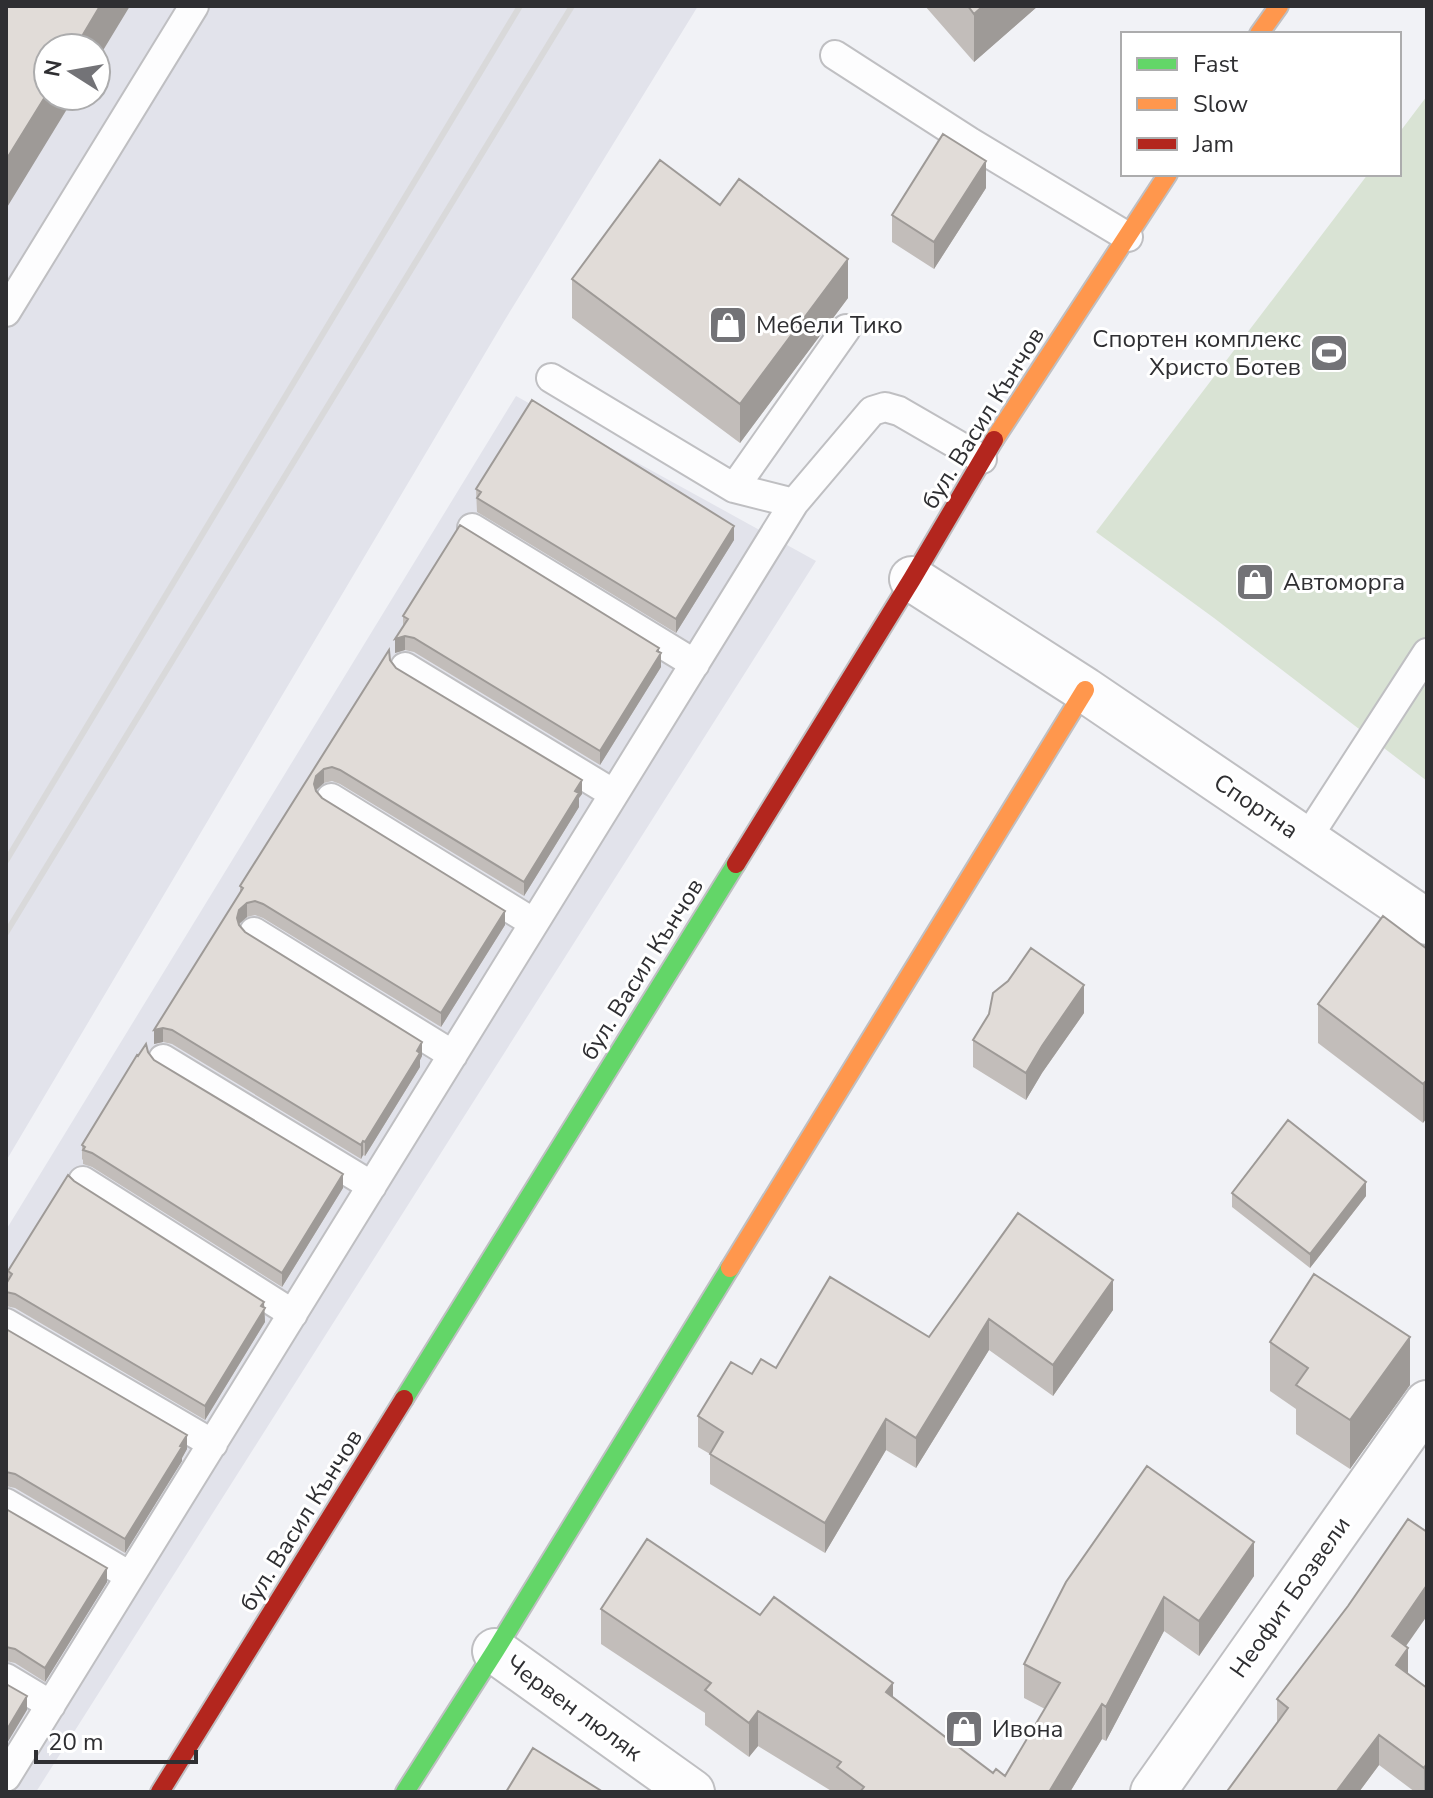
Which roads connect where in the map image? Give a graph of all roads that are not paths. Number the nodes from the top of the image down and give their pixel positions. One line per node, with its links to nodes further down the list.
1 (194, 6): 7 (lane)
2 (1279, 6): 3 (main road)
3 (1260, 32)
4 (835, 55): 6 (lane)
5 (1167, 176): 6 (main road, бул. Васил Кънчов)
6 (1128, 237): 10 (main road, бул. Васил Кънчов)
7 (6, 312)
8 (846, 329): 11 (lane)
9 (551, 378): 11 (lane)
10 (982, 459): 12 (lane); 14 (main road, бул. Васил Кънчов)
11 (734, 488): 12 (lane)
12 (794, 503): 16 (lane)
13 (472, 528): 16 (lane)
14 (912, 579): 18 (street, Спортна); 39 (main road, бул. Васил Кънчов)
15 (1427, 653): 21 (lane)
16 (695, 664): 19 (lane)
17 (405, 667): 19 (lane)
18 (1085, 690): 21 (street, Спортна); 35 (main road)
19 (614, 794): 23 (lane)
20 (331, 798): 23 (lane)
21 (1306, 840): 22 (street, Спортна)
22 (1427, 922)
23 (534, 923): 25 (lane)
24 (254, 932): 25 (lane)
25 (453, 1055): 28 (lane)
26 (163, 1059): 28 (lane)
27 (83, 1181): 29 (lane)
28 (372, 1186): 29 (lane)
29 (293, 1314): 32 (lane)
30 (6, 1323): 32 (lane)
31 (1427, 1403): 42 (street, Неофит Бозвели)
32 (213, 1444): 34 (lane)
33 (6, 1503): 34 (lane)
34 (130, 1576): 37 (lane)
35 (495, 1651): 40 (main road); 41 (street, Червен люляк)
36 (6, 1678): 37 (lane)
37 (51, 1705): 38 (lane)
38 (6, 1777)
39 (160, 1792)
40 (405, 1792)
41 (692, 1792)
42 (1153, 1792)

